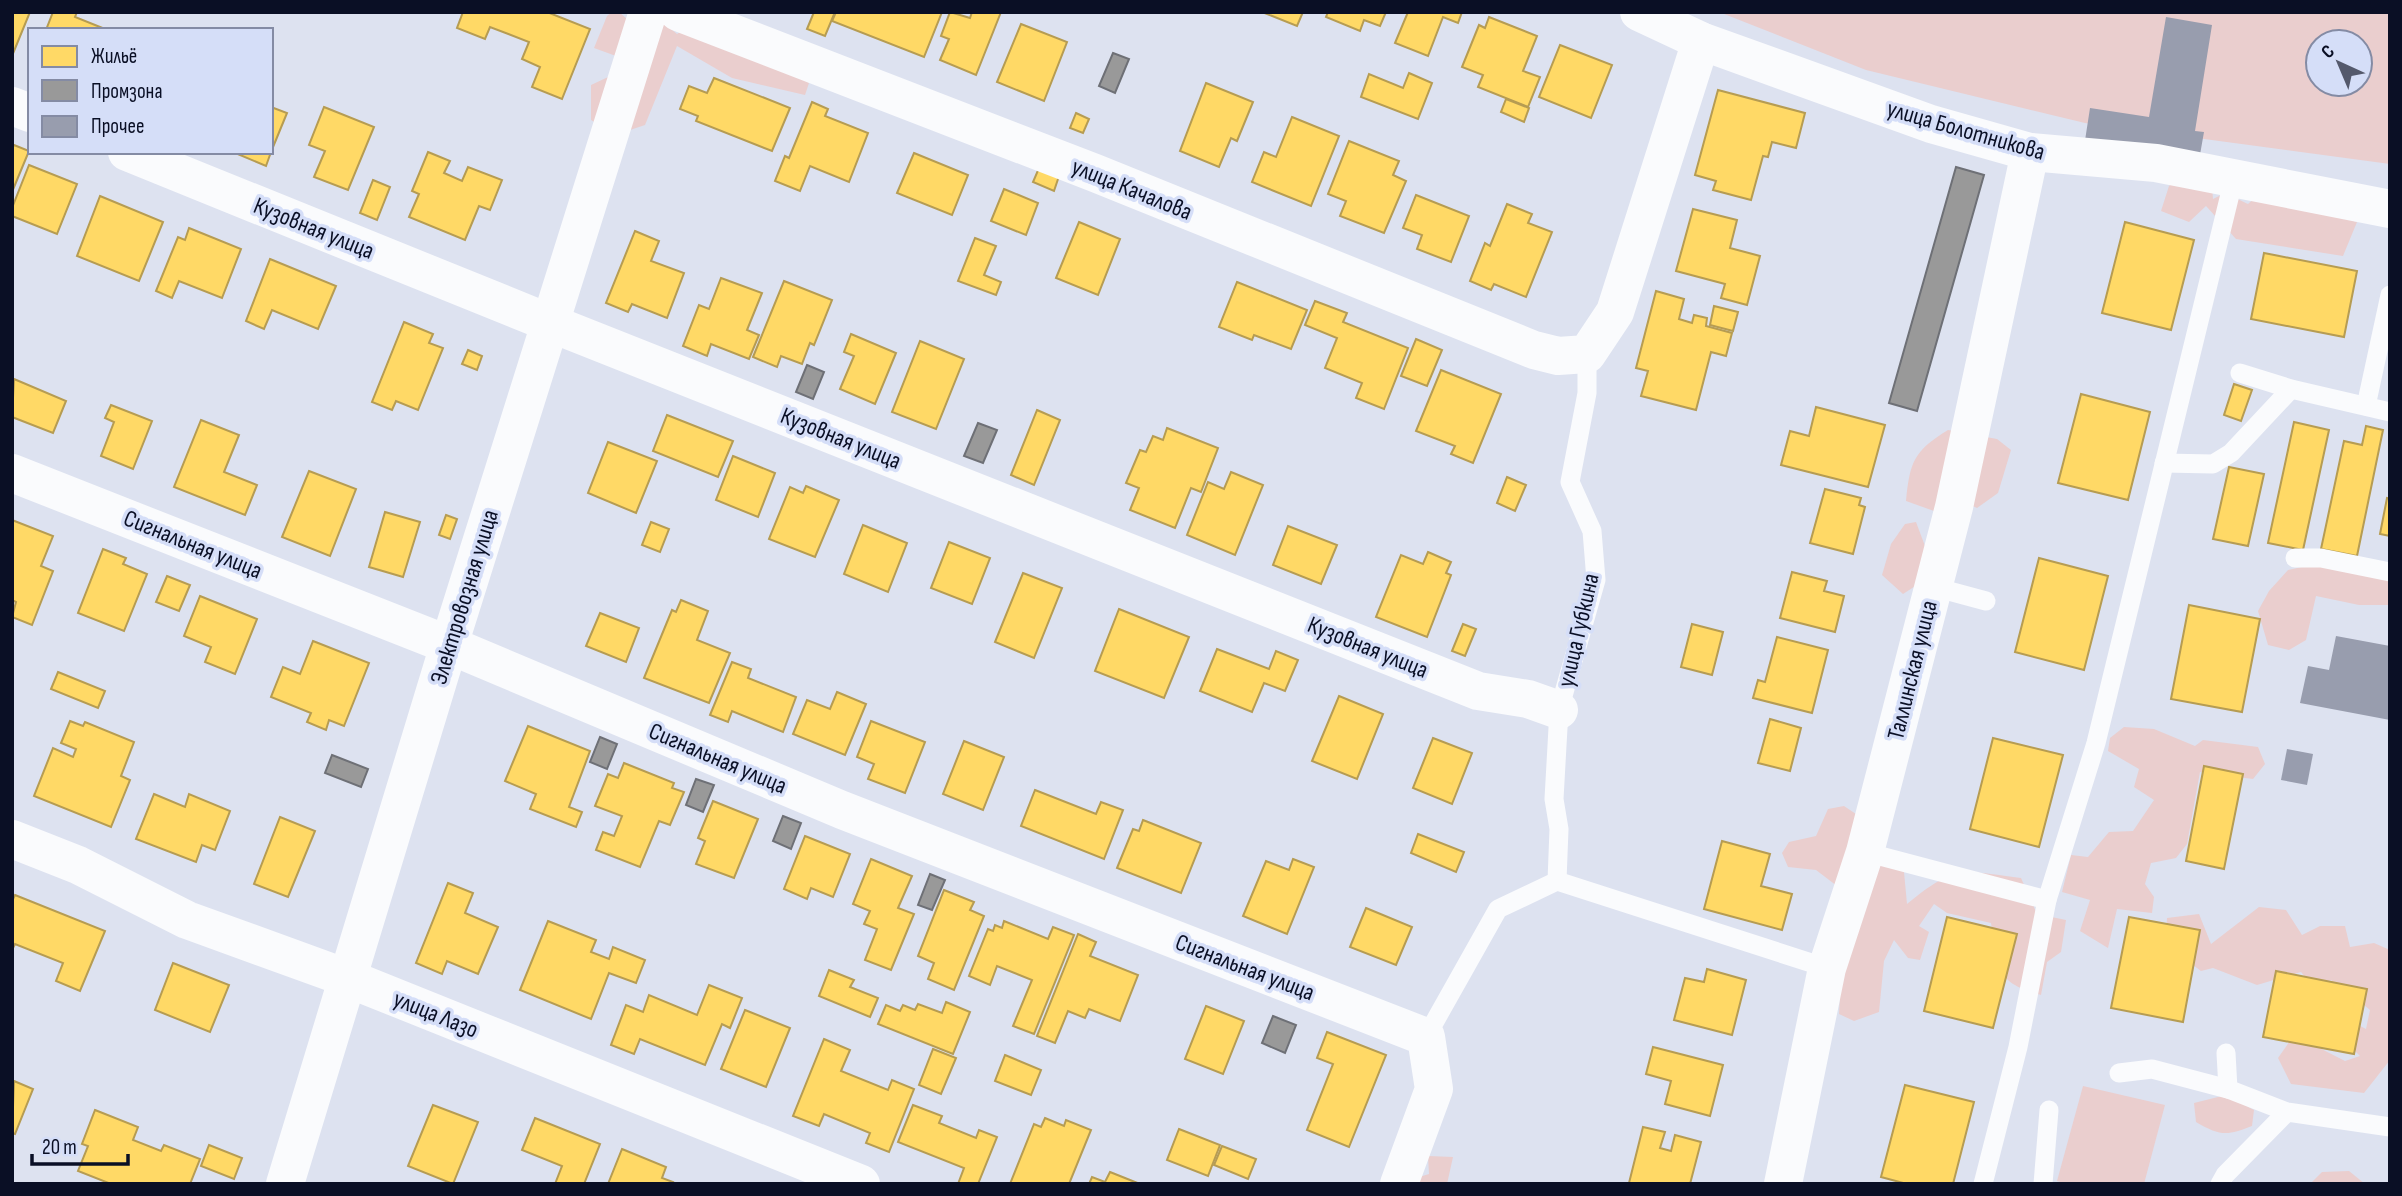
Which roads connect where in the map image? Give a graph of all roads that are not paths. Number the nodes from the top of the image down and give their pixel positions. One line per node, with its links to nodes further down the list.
1 (648, 12): 10 (street, Электровозная улица)
2 (678, 12): 11 (street, улица Качалова)
3 (1639, 12): 4 (street, улица Болотникова)
4 (1701, 41): 5 (street, улица Болотникова); 11 (street)
5 (2030, 152): 7 (street, улица Болотникова); 20 (street, Таллинская улица)
6 (132, 154): 10 (street, Кузовная улица)
7 (2234, 178): 8 (street, улица Болотникова); 16 (lane)
8 (2390, 209)
9 (2390, 295): 14 (lane)
10 (550, 323): 22 (street, Электровозная улица); 23 (street, Кузовная улица)
11 (1587, 354): 23 (lane, улица Губкина)
12 (2240, 373): 13 (lane)
13 (2291, 389): 14 (lane); 16 (lane)
14 (2366, 406): 15 (lane)
15 (2390, 412)
16 (2164, 463): 27 (lane)
17 (12, 473): 22 (street, Сигнальная улица)
18 (2295, 558): 19 (lane)
19 (2390, 572)
20 (1934, 587): 21 (lane); 25 (street, Таллинская улица)
21 (1986, 601)
22 (449, 645): 29 (street, Электровозная улица); 30 (street, Сигнальная улица)
23 (1559, 710): 26 (lane, улица Губкина)
24 (12, 839): 29 (street, улица Лазо)
25 (1865, 852): 27 (lane); 28 (street, Таллинская улица)
26 (1557, 881): 28 (lane); 30 (lane)
27 (2047, 901): 41 (lane)
28 (1827, 968): 40 (street, Таллинская улица)
29 (347, 978): 37 (street, Электровозная улица); 38 (street, улица Лазо)
30 (1426, 1037): 39 (street)
31 (2226, 1053): 33 (lane)
32 (2119, 1073): 33 (lane)
33 (2228, 1089): 35 (lane)
34 (2049, 1110): 42 (lane)
35 (2287, 1112): 36 (lane); 43 (lane)
36 (2390, 1127)
37 (285, 1184)
38 (861, 1184)
39 (1399, 1184)
40 (1783, 1184)
41 (1983, 1184)
42 (2043, 1184)
43 (2220, 1184)

